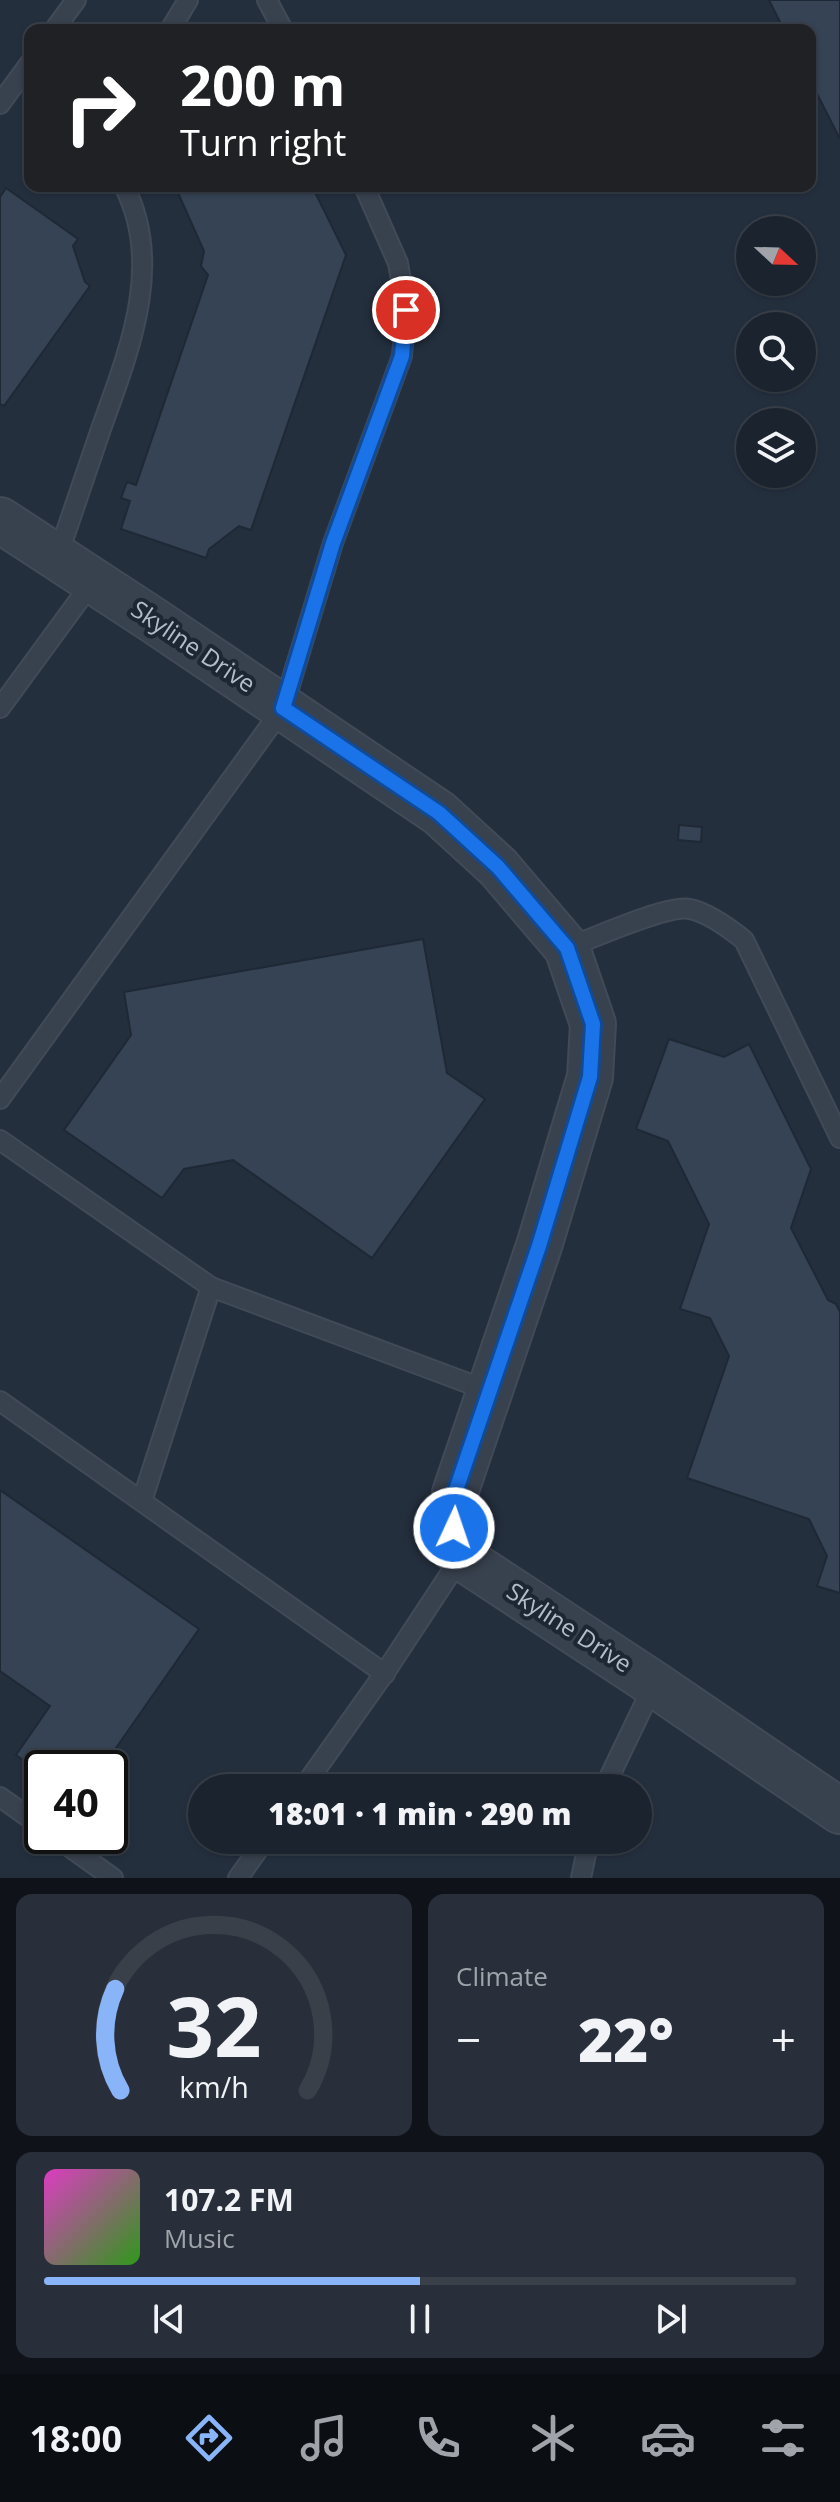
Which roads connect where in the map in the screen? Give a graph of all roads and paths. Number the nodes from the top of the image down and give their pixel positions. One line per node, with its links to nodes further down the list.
1 (76, 0): 4 (lane)
2 (188, 0): 5 (lane)
3 (267, 0): 6 (lane)
4 (58, 24)
5 (174, 24)
6 (280, 24)
7 (24, 71): 8 (lane)
8 (0, 104)
9 (127, 192): 12 (lane)
10 (367, 192): 14 (lane)
11 (0, 520): 12 (street, Skyline Drive)
12 (75, 569): 13 (lane); 14 (street, Skyline Drive)
13 (0, 708)
14 (283, 708): 15 (street, Skyline Drive); 16 (lane)
15 (567, 948): 17 (lane); 20 (street, Skyline Drive)
16 (0, 1099)
17 (840, 1138)
18 (0, 1140): 19 (lane)
19 (211, 1287): 20 (lane); 22 (lane)
20 (489, 1391): 23 (street, Skyline Drive)
21 (0, 1401): 22 (lane)
22 (142, 1501): 24 (lane)
23 (461, 1557): 24 (lane); 25 (street, Skyline Drive)
24 (385, 1674): 26 (lane)
25 (654, 1684): 27 (lane); 29 (street, Skyline Drive)
26 (313, 1774)
27 (611, 1774)
28 (0, 1797): 30 (lane)
29 (840, 1811)
30 (24, 1814)
31 (79, 1854): 34 (lane)
32 (255, 1854): 35 (lane)
33 (586, 1854): 36 (lane)
34 (113, 1878)
35 (238, 1878)
36 (581, 1878)

